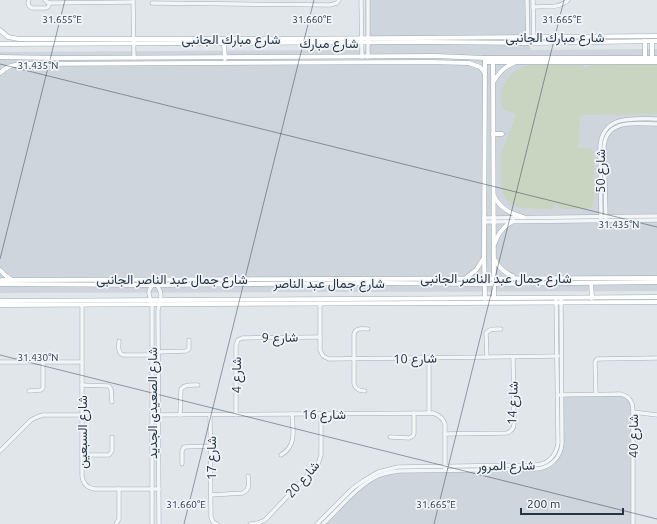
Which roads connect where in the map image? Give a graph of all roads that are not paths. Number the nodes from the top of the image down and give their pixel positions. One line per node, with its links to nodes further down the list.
1 (29, 0): 12 (street)
2 (46, 0): 12 (street)
3 (311, 0): 14 (street)
4 (339, 0): 14 (street)
5 (362, 0): 23 (street)
6 (368, 0): 22 (street)
7 (527, 0): 15 (street)
8 (533, 0): 16 (street)
9 (568, 0): 16 (street)
10 (133, 1): 12 (street); 21 (street)
11 (199, 2): 13 (street); 14 (street)
12 (50, 3)
13 (152, 3)
14 (311, 5)
15 (527, 7): 16 (street); 19 (street)
16 (533, 7): 20 (street)
17 (0, 30): 21 (main road, شارع مبارك الجانبى)
18 (657, 36): 20 (main road, شارع مبارك الجانبى)
19 (528, 37): 20 (main road, شارع مبارك الجانبى); 22 (main road, شارع مبارك الجانبى); 27 (street)
20 (534, 37): 28 (street)
21 (134, 39): 23 (main road, شارع مبارك الجانبى); 30 (street)
22 (368, 40): 23 (main road, شارع مبارك); 27 (main road, شارع مبارك); 38 (street)
23 (362, 41): 31 (main road, شارع مبارك); 37 (street)
24 (645, 41): 25 (main road, شارع مبارك); 28 (main road, شارع مبارك); 41 (main road)
25 (652, 41): 26 (main road, شارع مبارك); 42 (main road)
26 (657, 41)
27 (528, 43): 28 (main road, شارع مبارك)
28 (534, 43)
29 (0, 44): 30 (main road, شارع مبارك)
30 (134, 44): 31 (main road, شارع مبارك); 40 (street)
31 (224, 44): 35 (main road)
32 (436, 56): 38 (main road, شارع مبارك); 43 (main road, شارع مبارك); 46 (main road)
33 (0, 57): 39 (main road, شارع مبارك)
34 (170, 57): 35 (main road, شارع مبارك); 40 (main road, شارع مبارك); 51 (main road)
35 (225, 57): 36 (main road, شارع مبارك); 52 (main road)
36 (284, 57): 37 (main road, شارع مبارك); 49 (main road)
37 (362, 57): 38 (main road, شارع مبارك)
38 (368, 57)
39 (58, 58): 40 (main road, شارع مبارك); 50 (main road)
40 (134, 58)
41 (646, 58): 42 (main road); 45 (main road)
42 (654, 58)
43 (485, 60): 44 (main road, شارع مبارك الجانبى); 54 (main road)
44 (493, 60): 45 (main road); 47 (main road, شارع مبارك الجانبى); 55 (main road)
45 (585, 60): 47 (main road, شارع مبارك الجانبى); 48 (main road, شارع مبارك الجانبى)
46 (428, 62): 49 (main road, شارع مبارك الجانبى); 54 (main road, شارع مبارك الجانبى)
47 (517, 62): 55 (main road)
48 (657, 62)
49 (296, 63): 52 (main road, شارع مبارك الجانبى)
50 (69, 64): 51 (main road, شارع مبارك الجانبى); 53 (main road, شارع مبارك الجانبى)
51 (161, 64): 52 (main road, شارع مبارك الجانبى)
52 (225, 64)
53 (0, 73)
54 (485, 73): 56 (main road)
55 (494, 83): 57 (main road)
56 (485, 118): 57 (main road); 68 (main road)
57 (493, 119): 60 (main road)
58 (657, 119): 62 (street, شارع 50)
59 (657, 124): 62 (street, شارع 50)
60 (493, 134): 61 (main road); 63 (main road)
61 (502, 134)
62 (602, 154): 66 (street, شارع 50); 67 (street, شارع 50)
63 (493, 192): 65 (main road); 69 (main road)
64 (657, 216): 67 (street)
65 (523, 219): 66 (street); 69 (street); 71 (street)
66 (601, 219): 67 (street)
67 (606, 219): 70 (street)
68 (484, 220): 69 (street); 73 (main road)
69 (493, 220): 71 (street); 72 (main road)
70 (657, 220)
71 (513, 221): 72 (main road)
72 (494, 245): 74 (main road)
73 (484, 256): 76 (main road); 77 (main road)
74 (494, 257): 78 (main road); 79 (main road)
75 (0, 270): 83 (main road)
76 (466, 278): 77 (main road, شارع جمال عبد الناصر الجانبى); 86 (main road, شارع جمال عبد الناصر الجانبى)
77 (485, 278): 78 (main road, شارع جمال عبد الناصر الجانبى); 94 (main road)
78 (494, 278): 79 (main road, شارع جمال عبد الناصر الجانبى); 89 (main road)
79 (519, 278): 80 (main road, شارع جمال عبد الناصر الجانبى)
80 (547, 278): 81 (main road, شارع جمال عبد الناصر الجانبى); 90 (main road)
81 (657, 278)
82 (213, 279): 85 (main road, شارع جمال عبد الناصر الجانبى); 87 (main road, شارع جمال عبد الناصر الجانبى); 93 (main road)
83 (15, 280): 84 (main road, شارع جمال عبد الناصر الجانبى); 87 (main road, شارع جمال عبد الناصر الجانبى)
84 (0, 281)
85 (296, 281): 86 (main road, شارع جمال عبد الناصر الجانبى); 93 (main road, شارع جمال عبد الناصر)
86 (381, 281): 94 (main road, شارع جمال عبد الناصر)
87 (57, 282): 92 (main road, شارع جمال عبد الناصر); 95 (main road, شارع جمال عبد الناصر)
88 (657, 282): 91 (main road, شارع جمال عبد الناصر)
89 (494, 283): 90 (main road, شارع جمال عبد الناصر); 94 (main road, شارع جمال عبد الناصر); 98 (main road)
90 (547, 283): 91 (main road, شارع جمال عبد الناصر)
91 (591, 283): 99 (main road)
92 (0, 284)
93 (213, 284): 95 (main road, شارع جمال عبد الناصر)
94 (485, 284): 97 (main road)
95 (155, 285): 103 (street, شارع الصعيدى الجديد); 104 (street, شارع الصعيدى الجديد)
96 (657, 297): 99 (main road, شارع جمال عبد الناصر)
97 (485, 298): 98 (main road, شارع جمال عبد الناصر); 104 (main road, شارع جمال عبد الناصر); 108 (main road)
98 (494, 298): 100 (main road, شارع جمال عبد الناصر)
99 (592, 298): 100 (main road, شارع جمال عبد الناصر)
100 (559, 300): 105 (main road, شارع جمال عبد الناصر الجانبى); 108 (main road, شارع جمال عبد الناصر الجانبى); 119 (street, شارع المرور)
101 (0, 301): 106 (main road)
102 (106, 302): 103 (main road, شارع جمال عبد الناصر الجانبى); 106 (main road); 110 (main road, شارع جمال عبد الناصر الجانبى)
103 (151, 302): 104 (main road, شارع جمال عبد الناصر الجانبى); 118 (street, شارع الصعيدى الجديد)
104 (160, 302): 107 (main road, شارع جمال عبد الناصر الجانبى); 117 (street, شارع الصعيدى الجديد)
105 (657, 302)
106 (54, 303): 109 (main road, شارع جمال عبد الناصر الجانبى); 110 (main road, شارع جمال عبد الناصر الجانبى)
107 (320, 303): 108 (main road, شارع جمال عبد الناصر الجانبى); 113 (street, شارع 10)
108 (485, 303)
109 (0, 305)
110 (82, 305): 127 (street, شارع السبعين)
111 (368, 329): 124 (street)
112 (502, 329): 120 (street)
113 (320, 337): 114 (street, شارع 9); 124 (street, شارع 10)
114 (240, 338): 145 (street, شارع 4)
115 (190, 340): 117 (street)
116 (119, 341): 118 (street)
117 (158, 352): 142 (street, شارع الصعيدى الجديد)
118 (152, 355): 141 (street, شارع الصعيدى الجديد)
119 (559, 356): 121 (street, شارع 10); 133 (street, شارع المرور)
120 (487, 357): 121 (street, شارع 10); 122 (street, شارع 10)
121 (513, 357): 147 (street, شارع 14)
122 (429, 358): 124 (street, شارع 10); 137 (street)
123 (657, 358): 132 (street)
124 (354, 359): 131 (street)
125 (0, 362): 126 (street)
126 (43, 362): 127 (street); 130 (street)
127 (82, 362): 129 (street, شارع السبعين)
128 (198, 385): 143 (street)
129 (82, 386): 134 (street); 140 (street, شارع السبعين)
130 (29, 391)
131 (365, 391)
132 (596, 394): 133 (street, شارع 40); 135 (street, شارع 40)
133 (559, 395): 155 (street, شارع المرور)
134 (112, 402)
135 (633, 412): 146 (street); 169 (street, شارع 40)
136 (414, 413): 137 (street, شارع 16); 139 (street, شارع 16); 149 (street)
137 (429, 413): 147 (street)
138 (292, 414): 139 (street, شارع 16); 145 (street, شارع 16); 153 (street)
139 (321, 414): 166 (street, شارع 20)
140 (82, 415): 151 (street); 152 (street, شارع السبعين)
141 (152, 415): 142 (street, شارع 16); 158 (street, شارع الصعيدى الجديد)
142 (158, 415): 143 (street, شارع 16); 159 (street, شارع الصعيدى الجديد)
143 (180, 415): 144 (street, شارع 16)
144 (210, 415): 145 (street, شارع 16); 150 (street, شارع 17)
145 (236, 415)
146 (657, 415)
147 (445, 434): 155 (street)
148 (112, 437): 152 (street)
149 (390, 437)
150 (211, 446): 154 (street); 160 (street, شارع 17)
151 (0, 451)
152 (82, 455): 157 (street, شارع السبعين)
153 (281, 455)
154 (182, 464)
155 (445, 468): 161 (street, شارع المرور)
156 (248, 476): 160 (street)
157 (119, 489): 158 (street, شارع السبعين); 162 (street)
158 (152, 489): 159 (street, شارع السبعين); 163 (street, شارع الصعيدى الجديد)
159 (159, 489): 164 (street, شارع الصعيدى الجديد)
160 (211, 495): 165 (street, شارع 17)
161 (342, 503): 167 (street, شارع المرور); 168 (street, شارع المرور)
162 (116, 524)
163 (152, 524)
164 (159, 524)
165 (216, 524)
166 (250, 524)
167 (317, 524)
168 (323, 524)
169 (633, 524)

